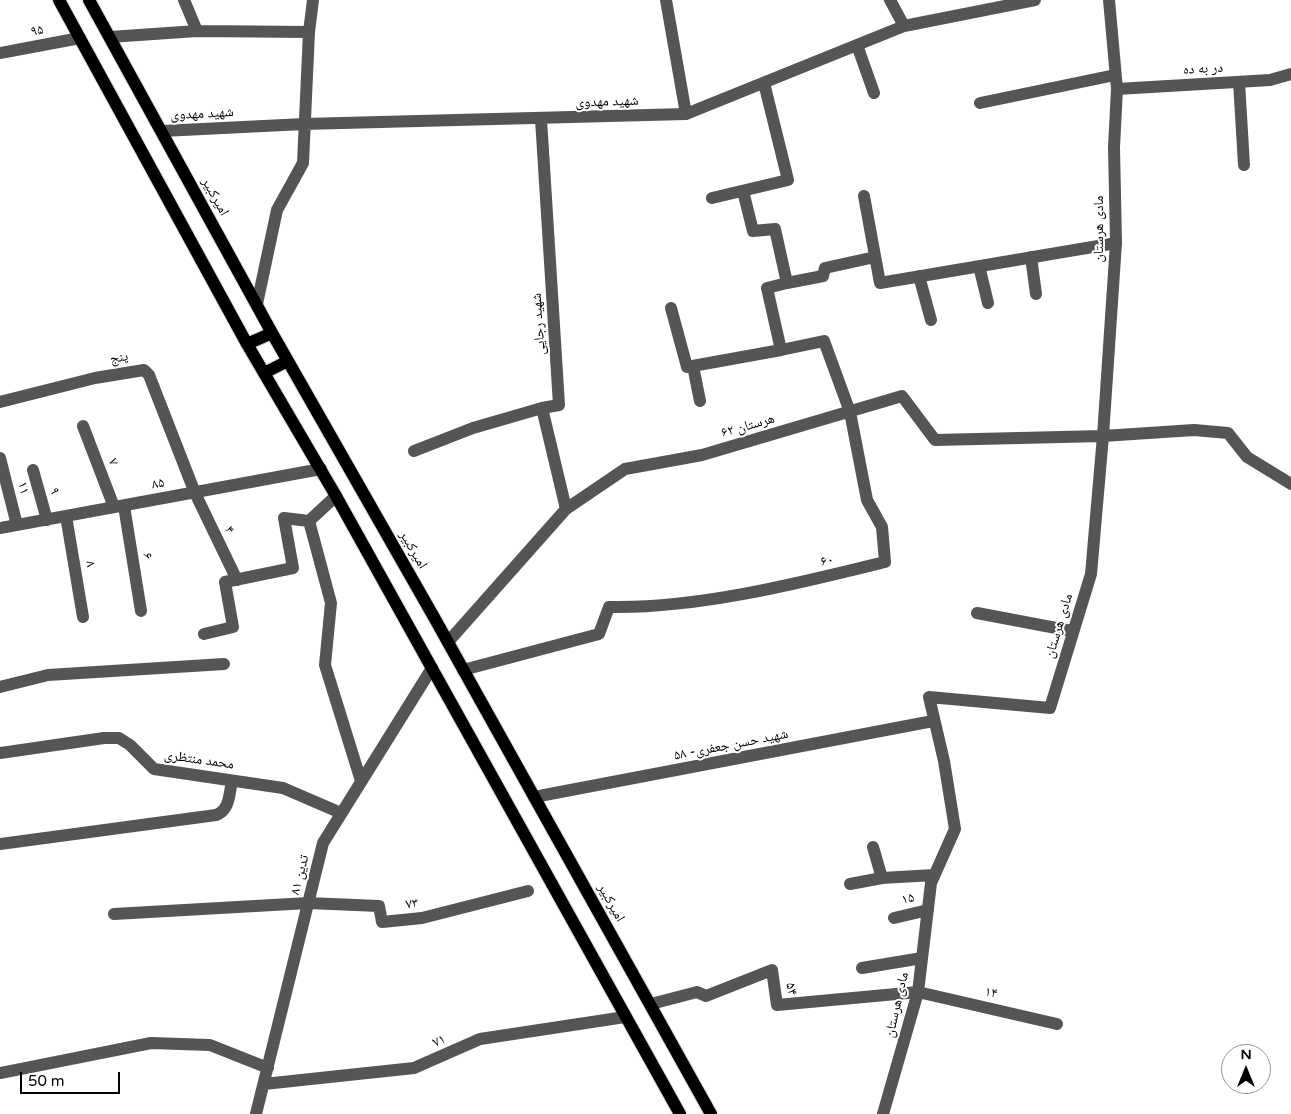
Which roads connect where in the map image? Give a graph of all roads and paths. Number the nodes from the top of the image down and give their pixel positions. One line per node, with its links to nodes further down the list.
1 (59, 0): 13 (main road)
2 (90, 0): 12 (main road, امیرکبیر)
3 (184, 0): 10 (street)
4 (313, 0): 11 (street)
5 (666, 0): 23 (street)
6 (890, 0): 9 (street)
7 (1034, 0): 9 (street, شهید مهدوی)
8 (1109, 0): 17 (street, مادی هرستان)
9 (904, 26): 14 (street, شهید مهدوی)
10 (197, 31): 11 (street); 12 (street)
11 (309, 32): 25 (street)
12 (110, 37): 26 (main road, امیرکبیر)
13 (80, 38): 15 (street, ۹۵); 43 (main road)
14 (857, 45): 19 (street, شهید مهدوی); 21 (street)
15 (0, 53)
16 (1291, 74): 18 (street, در به ده)
17 (1115, 75): 20 (street, مادی هرستان); 22 (street)
18 (1239, 82): 20 (street, در به ده); 27 (street)
19 (764, 83): 23 (street, شهید مهدوی); 28 (street)
20 (1117, 89): 31 (street, مادی هرستان)
21 (874, 92)
22 (980, 103)
23 (686, 114): 24 (street, شهید مهدوی)
24 (541, 119): 25 (street, شهید مهدوی); 50 (street, شهید رجایی)
25 (304, 124): 26 (street, شهید مهدوی); 39 (street)
26 (162, 131): 39 (main road, امیرکبیر)
27 (1244, 165)
28 (743, 191): 30 (street); 36 (street)
29 (864, 196): 32 (street)
30 (712, 198)
31 (1116, 243): 33 (street); 53 (street, مادی هرستان)
32 (875, 257): 35 (street); 36 (street)
33 (1031, 257): 34 (street); 37 (street)
34 (979, 266): 35 (street); 38 (street)
35 (919, 276): 41 (street)
36 (787, 282): 44 (street)
37 (1036, 294)
38 (988, 303)
39 (257, 304): 42 (main road, امیرکبیر)
40 (671, 308): 46 (street)
41 (931, 320)
42 (272, 333): 43 (main road); 45 (main road, امیرکبیر)
43 (247, 344): 47 (main road)
44 (781, 350): 46 (street); 51 (street, ۶۰)
45 (288, 361): 47 (main road); 74 (main road, امیرکبیر)
46 (693, 366): 48 (street)
47 (264, 373): 56 (main road)
48 (700, 401)
49 (0, 402): 59 (street, پنج)
50 (542, 408): 54 (street); 62 (street)
51 (850, 412): 53 (street, هرستان ۶۲); 62 (street, هرستان ۶۲); 77 (street, ۶۰)
52 (83, 426): 61 (street, ۷)
53 (1103, 436): 58 (street); 72 (street, مادی هرستان)
54 (414, 451)
55 (0, 458): 66 (street, ۱۱)
56 (321, 469): 59 (street, ۸۵); 60 (main road)
57 (33, 470): 64 (street, ۹)
58 (1291, 484)
59 (194, 493): 61 (street, ۸۵); 68 (street, ۴)
60 (336, 496): 65 (street); 76 (main road)
61 (119, 507): 63 (street, ۸۵); 69 (street, ۶)
62 (566, 509): 74 (street, هرستان ۶۲)
63 (66, 516): 64 (street, ۸۵); 71 (street, ۸)
64 (47, 520): 66 (street, ۸۵)
65 (309, 521): 68 (street); 82 (street)
66 (17, 525): 67 (street, ۸۵)
67 (0, 528)
68 (237, 580): 73 (street)
69 (140, 611)
70 (977, 613): 72 (street)
71 (83, 616)
72 (1072, 630): 79 (street, مادی هرستان)
73 (204, 634)
74 (448, 642): 77 (main road, امیرکبیر)
75 (224, 664): 78 (street)
76 (432, 668): 82 (street, تدین ۸۱); 99 (main road)
77 (463, 670): 83 (main road, امیرکبیر)
78 (0, 687)
79 (933, 721): 83 (street, شهید حسن جعفری- ۵۸); 87 (street, مادی هرستان)
80 (0, 753): 81 (street, محمد منتظری)
81 (232, 781): 84 (street, محمد منتظری); 85 (street)
82 (362, 781): 84 (street, تدین ۸۱)
83 (534, 797): 98 (main road, امیرکبیر)
84 (341, 813): 91 (street, تدین ۸۱)
85 (0, 844)
86 (873, 847): 88 (street)
87 (934, 875): 88 (street); 92 (street, مادی هرستان)
88 (882, 878): 89 (street)
89 (850, 884)
90 (528, 891): 91 (street, ۷۳)
91 (308, 902): 93 (street); 101 (street, تدین ۸۱)
92 (928, 910): 94 (street, ۱۵); 95 (street, مادی هرستان)
93 (114, 914)
94 (894, 918)
95 (922, 958): 96 (street); 97 (street, مادی هرستان)
96 (862, 968)
97 (918, 992): 98 (street, ۵۴); 100 (street, ۱۴); 107 (street, مادی هرستان)
98 (651, 1004): 106 (main road, امیرکبیر)
99 (626, 1017): 103 (street, ۷۱); 105 (main road)
100 (1057, 1024)
101 (268, 1068): 102 (street); 103 (street, تدین ۸۱)
102 (0, 1073)
103 (264, 1084): 104 (street, تدین ۸۱)
104 (256, 1114)
105 (680, 1114)
106 (711, 1114)
107 (883, 1114)

